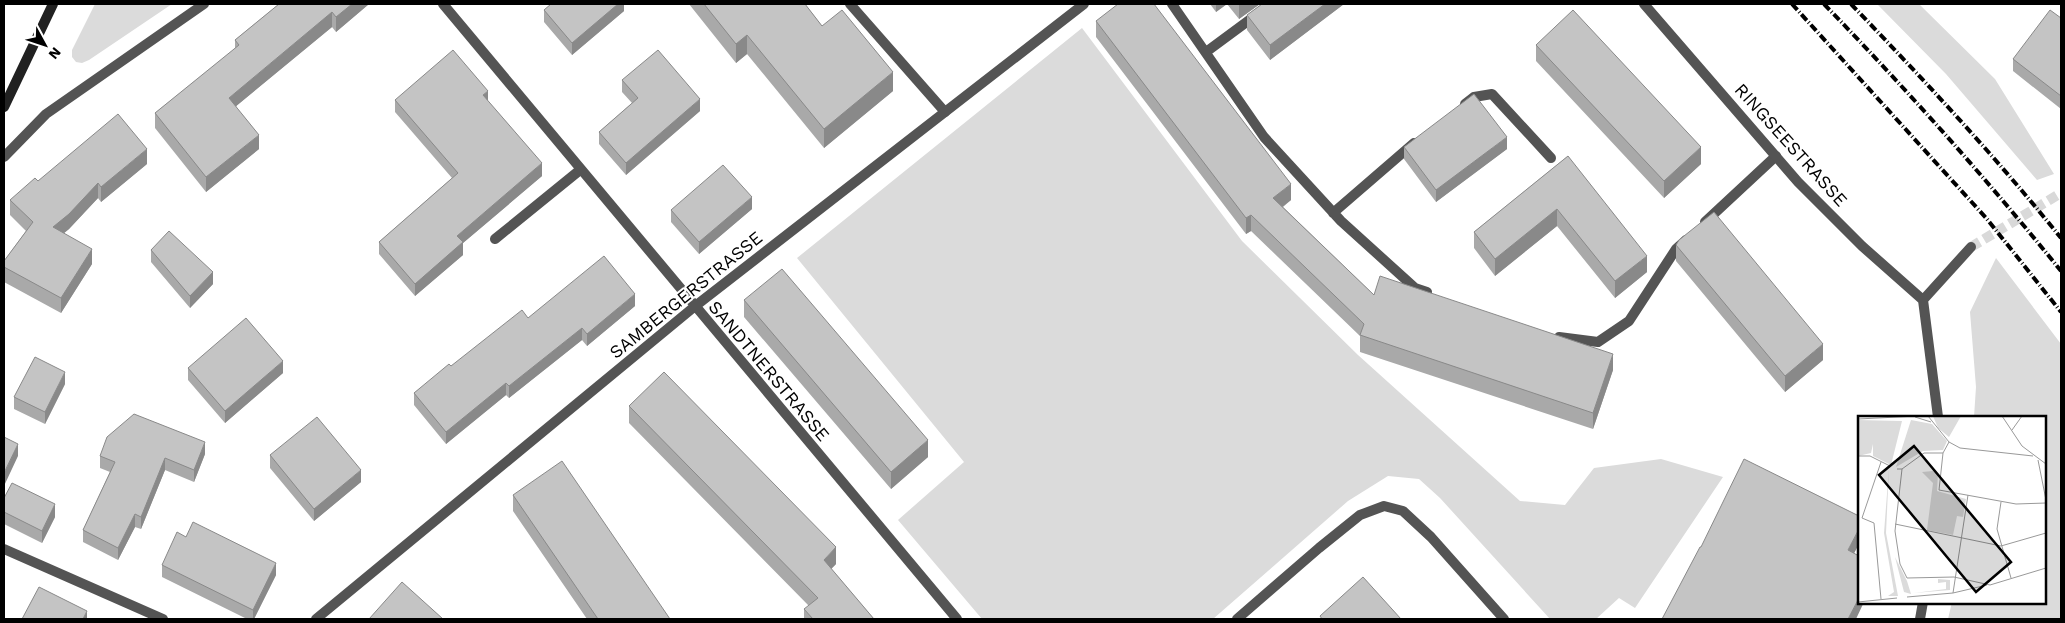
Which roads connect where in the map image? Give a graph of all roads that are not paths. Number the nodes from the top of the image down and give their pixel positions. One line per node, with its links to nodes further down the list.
1 (53, 4): 10 (street)
2 (204, 4): 15 (street)
3 (443, 4): 17 (street, SANDTNERSTRASSE)
4 (850, 4): 12 (street)
5 (1172, 4): 9 (street)
6 (1271, 4): 9 (street)
7 (1644, 4): 14 (street, RINGSEESTRASSE)
8 (1080, 5): 12 (street, SAMBERGERSTRASSE)
9 (1206, 52): 18 (street)
10 (4, 107)
11 (1460, 108): 16 (street)
12 (945, 112): 23 (street, SAMBERGERSTRASSE)
13 (1422, 136): 18 (street)
14 (1776, 156): 22 (street, RINGSEESTRASSE); 24 (street)
15 (4, 157)
16 (1550, 158)
17 (580, 170): 19 (street); 23 (street, SANDTNERSTRASSE)
18 (1333, 212): 21 (street)
19 (495, 239)
20 (1971, 247): 22 (street)
21 (1434, 295)
22 (1923, 300): 25 (street)
23 (694, 307): 29 (street, SAMBERGERSTRASSE); 30 (street, SANDTNERSTRASSE)
24 (1546, 333)
25 (1938, 416)
26 (4, 549): 28 (street)
27 (1923, 603): 33 (street)
28 (163, 619)
29 (316, 619)
30 (957, 619)
31 (1237, 619): 32 (street)
32 (1504, 619)
33 (1920, 619)

